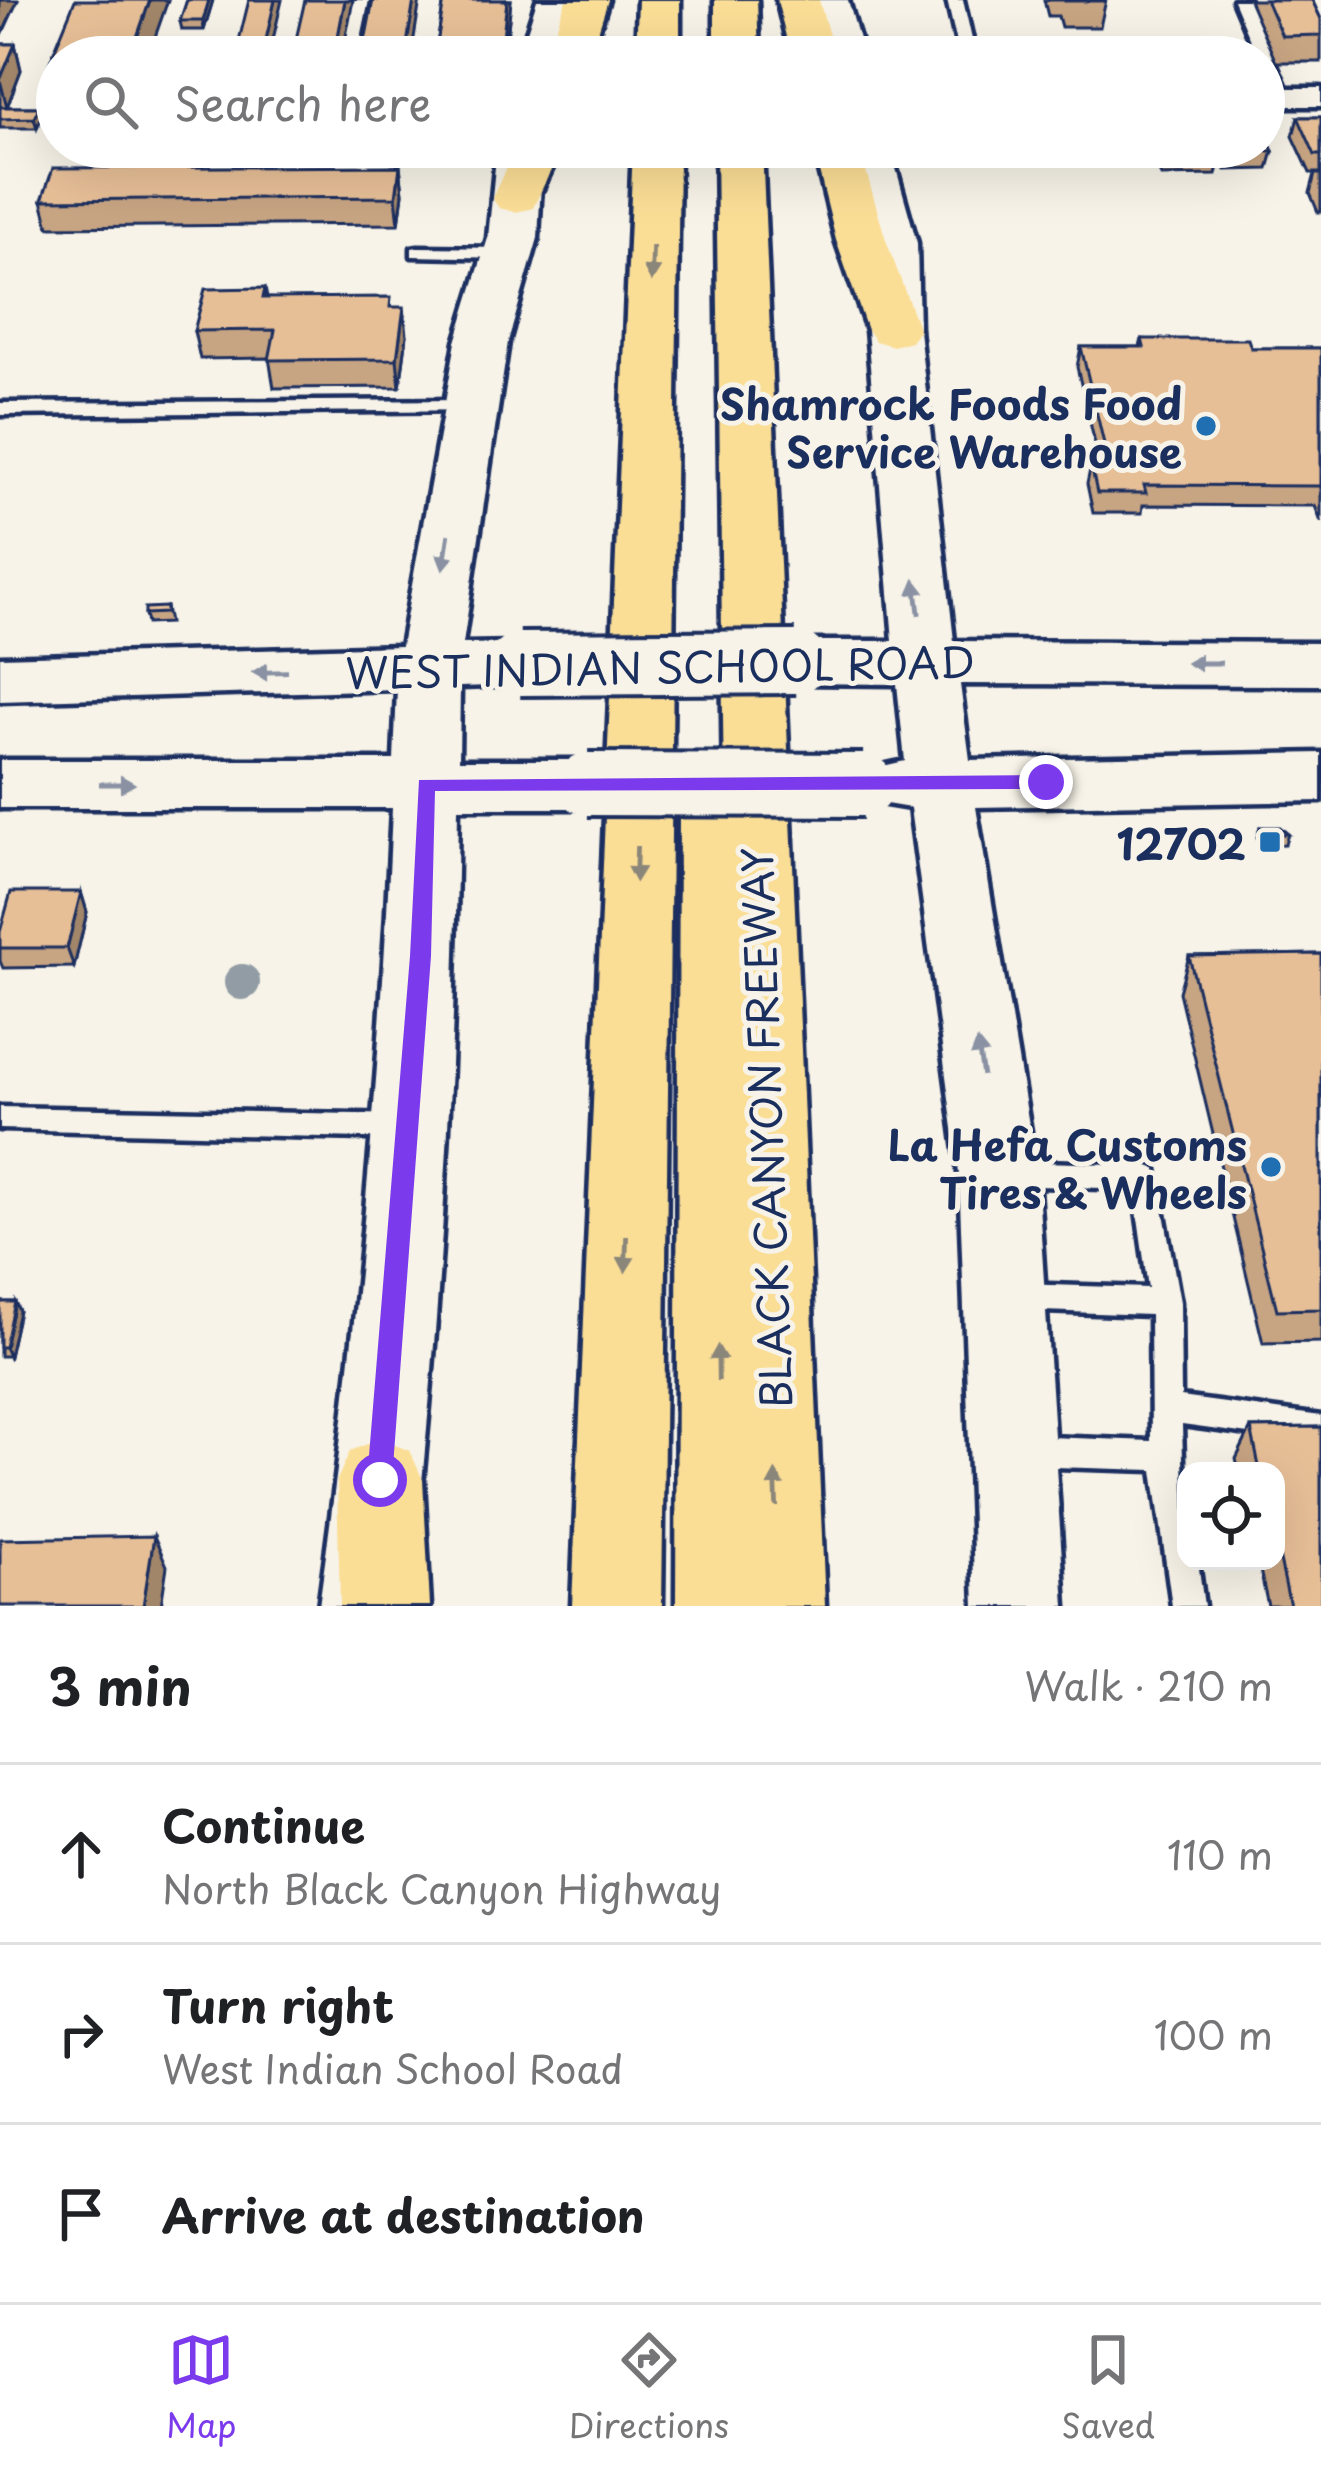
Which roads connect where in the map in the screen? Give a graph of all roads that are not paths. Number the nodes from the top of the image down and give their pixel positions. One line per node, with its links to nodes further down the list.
1 (361, 0): 11 (lane)
2 (558, 0): 12 (main road)
3 (587, 0): 13 (highway)
4 (659, 0): 14 (highway)
5 (709, 0): 15 (highway)
6 (736, 0): 16 (highway)
7 (798, 0): 17 (highway)
8 (827, 0): 18 (main road)
9 (955, 0): 19 (lane)
10 (1241, 0): 20 (lane)
11 (354, 36)
12 (547, 36)
13 (575, 36)
14 (658, 36)
15 (709, 36)
16 (737, 36)
17 (807, 36)
18 (836, 36)
19 (963, 36)
20 (1253, 36)
21 (1285, 97): 22 (street)
22 (1321, 97)
23 (518, 168): 30 (main road)
24 (529, 168): 30 (highway)
25 (655, 168): 56 (highway, one-way to 56)
26 (709, 168): 57 (highway, one-way to 26)
27 (740, 168): 58 (highway, BLACK CANYON FREEWAY, one-way to 27)
28 (842, 168): 33 (highway)
29 (872, 168): 33 (main road)
30 (516, 197): 32 (main road)
31 (418, 252): 32 (lane)
32 (508, 254): 34 (main road)
33 (893, 330): 36 (main road, one-way to 33)
34 (470, 406): 35 (lane); 38 (main road, one-way to 38)
35 (0, 410)
36 (926, 661): 37 (main road, WEST INDIAN SCHOOL ROAD, one-way to 36); 38 (main road, WEST INDIAN SCHOOL ROAD, bridge); 43 (main road)
37 (1321, 664)
38 (429, 666): 39 (main road, WEST INDIAN SCHOOL ROAD, one-way to 39); 42 (main road)
39 (0, 679)
40 (1321, 777): 43 (main road)
41 (0, 784): 42 (main road, one-way to 42)
42 (426, 784): 43 (main road, bridge); 45 (main road)
43 (941, 784): 46 (main road, one-way to 43)
44 (0, 1118): 45 (lane)
45 (407, 1127): 53 (main road)
46 (998, 1173): 47 (main road); 48 (lane)
47 (1007, 1297): 48 (lane); 51 (main road)
48 (1165, 1302): 49 (lane)
49 (1167, 1409): 50 (lane); 52 (lane)
50 (1321, 1430)
51 (1016, 1451): 52 (lane); 59 (main road)
52 (1167, 1456): 60 (lane)
53 (380, 1480): 54 (main road); 55 (highway)
54 (364, 1606)
55 (385, 1606)
56 (617, 1606)
57 (721, 1606)
58 (780, 1606)
59 (1020, 1606)
60 (1188, 1606)

